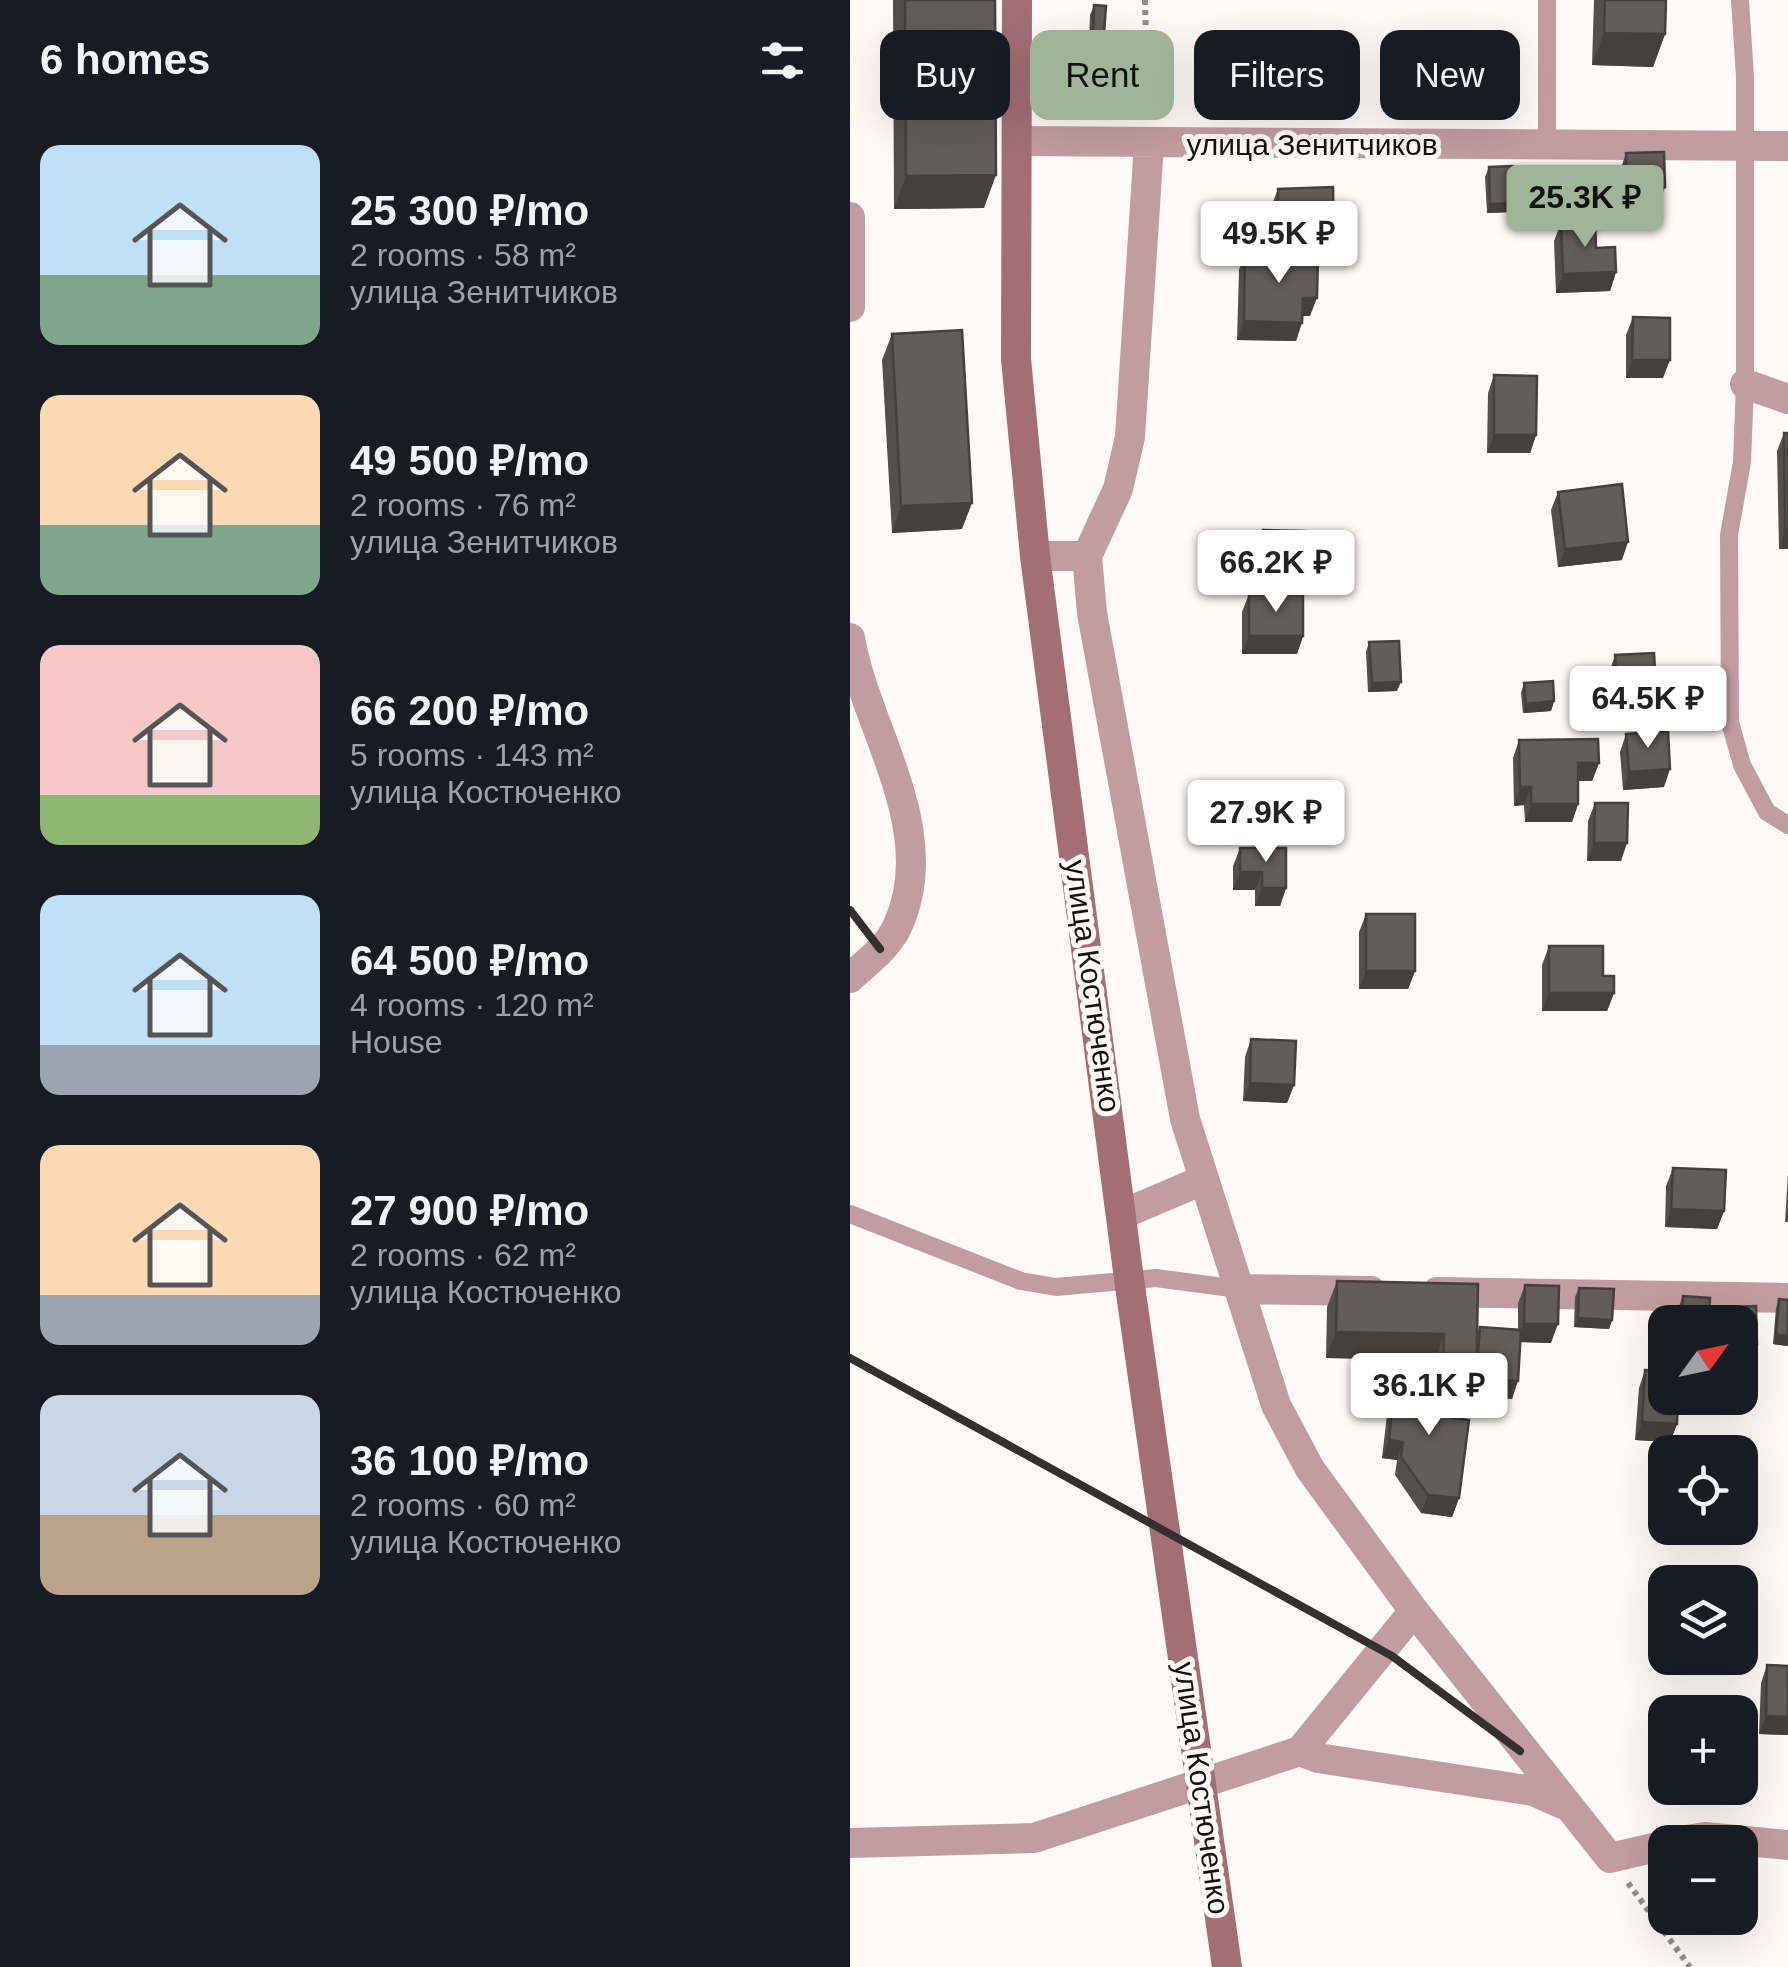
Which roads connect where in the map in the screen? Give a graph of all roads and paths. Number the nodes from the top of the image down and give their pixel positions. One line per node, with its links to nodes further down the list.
1 (1017, 0): 5 (street, улица Костюченко)
2 (1144, 0): 7 (path)
3 (1547, 0): 6 (lane)
4 (1740, 0): 8 (lane)
5 (1016, 142): 7 (street, улица Зенитчиков); 14 (street, улица Костюченко)
6 (1547, 143): 7 (street, улица Зенитчиков); 8 (street, улица Зенитчиков)
7 (1148, 144): 15 (street)
8 (1745, 144): 9 (street, улица Зенитчиков); 12 (lane)
9 (1788, 146)
10 (850, 218): 11 (street)
11 (850, 306)
12 (1745, 384): 13 (street); 17 (lane)
13 (1788, 399)
14 (1035, 556): 15 (street); 21 (street, улица Костюченко)
15 (1087, 556): 19 (street)
16 (850, 638): 18 (street)
17 (1788, 825)
18 (850, 978)
19 (1203, 1180): 21 (street); 23 (street)
20 (850, 1214): 22 (lane)
21 (1124, 1214): 22 (street, улица Костюченко)
22 (1129, 1279): 23 (lane); 27 (street, улица Костюченко)
23 (1239, 1289): 24 (street); 25 (street)
24 (1788, 1298)
25 (1414, 1611): 26 (street); 28 (street)
26 (1300, 1751): 27 (street); 28 (street)
27 (1201, 1786): 30 (street); 34 (street, улица Костюченко)
28 (1571, 1808): 33 (street)
29 (1758, 1842): 31 (street)
30 (850, 1843)
31 (1788, 1845)
32 (1648, 1848): 33 (street)
33 (1610, 1858): 35 (path)
34 (1227, 1967)
35 (1690, 1967)

